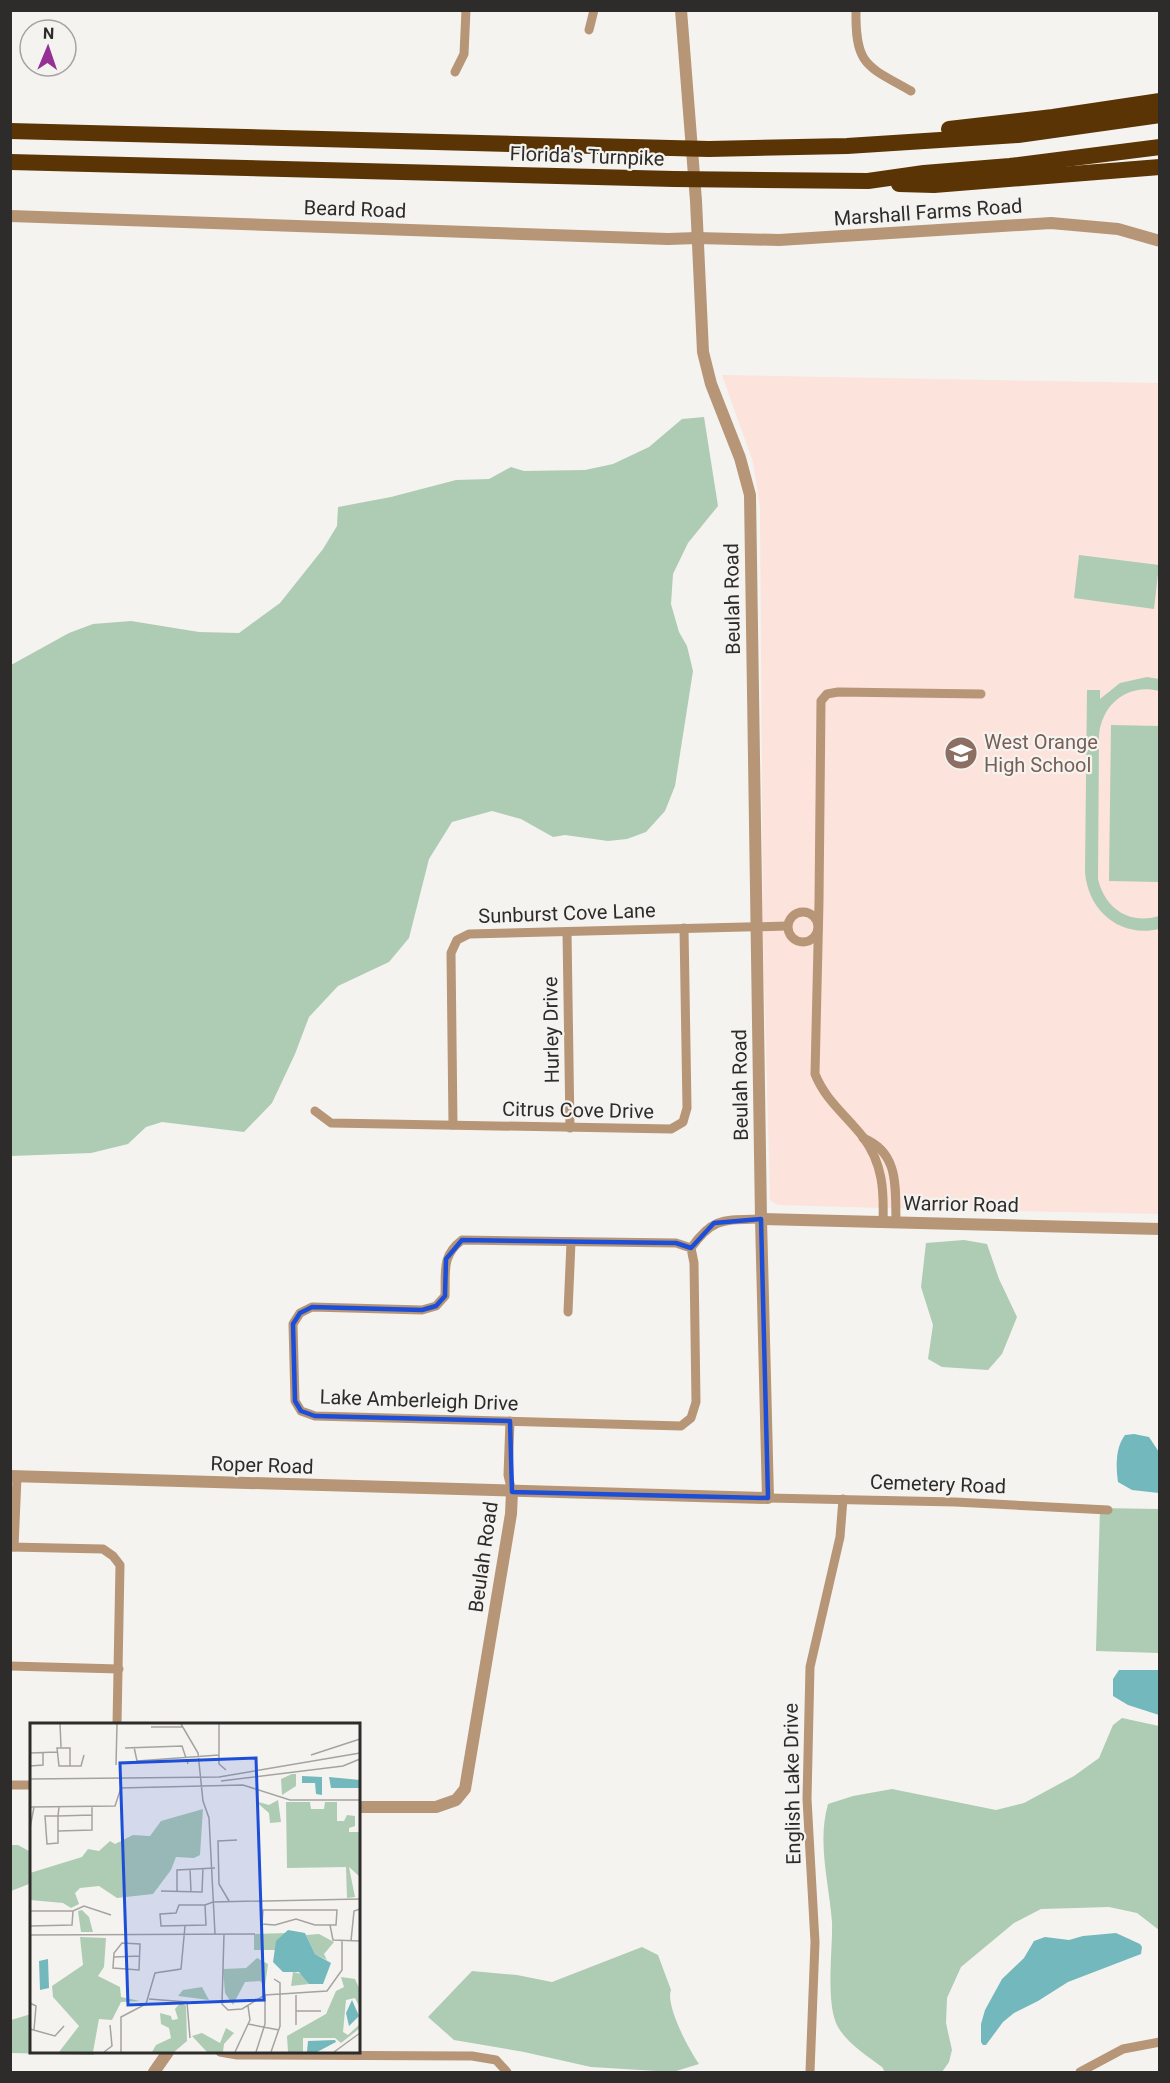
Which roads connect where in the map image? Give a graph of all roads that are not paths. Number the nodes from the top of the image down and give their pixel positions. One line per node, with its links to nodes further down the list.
1 (466, 10): 6 (street)
2 (594, 10): 5 (street)
3 (681, 10): 17 (street, Beulah Road)
4 (856, 10): 7 (street)
5 (589, 30)
6 (455, 72)
7 (911, 91)
8 (1160, 101): 11 (highway)
9 (1160, 115): 11 (highway, Florida's Turnpike)
10 (10, 131): 11 (highway, Florida's Turnpike)
11 (847, 146)
12 (1160, 147): 15 (highway, Florida's Turnpike)
13 (10, 162): 15 (highway, Florida's Turnpike)
14 (1160, 167): 15 (highway)
15 (868, 181)
16 (10, 216): 17 (street, Beard Road)
17 (697, 238): 18 (street, Marshall Farms Road); 20 (street, Beulah Road)
18 (1160, 241)
19 (981, 694): 22 (street)
20 (757, 926): 21 (street, Sunburst Cove Lane); 23 (street, Sunburst Cove Lane); 29 (street, Beulah Road)
21 (787, 927): 22 (street); 22 (street)
22 (819, 927): 28 (street)
23 (684, 928): 24 (street, Sunburst Cove Lane); 27 (street, Citrus Cove Drive)
24 (567, 932): 26 (street, Sunburst Cove Lane); 27 (street, Hurley Drive)
25 (315, 1111): 26 (street, Citrus Cove Drive)
26 (453, 1125): 27 (street, Citrus Cove Drive)
27 (570, 1128)
28 (863, 1138): 30 (street); 31 (street)
29 (761, 1219): 30 (street, Warrior Road); 34 (street); 39 (street, Beulah Road)
30 (882, 1222): 31 (street, Warrior Road)
31 (896, 1222): 32 (street, Warrior Road)
32 (1160, 1229)
33 (571, 1242): 34 (street, Lake Amberleigh Drive); 35 (street); 36 (street, Lake Amberleigh Drive)
34 (690, 1248): 36 (street, Lake Amberleigh Drive)
35 (568, 1312)
36 (510, 1421): 38 (street)
37 (14, 1476): 38 (street, Roper Road); 42 (street)
38 (512, 1492): 39 (street, Beulah Road); 48 (street, Beulah Road)
39 (768, 1497): 40 (street, Cemetery Road)
40 (843, 1499): 41 (street, Cemetery Road); 54 (street, English Lake Drive)
41 (1108, 1510)
42 (12, 1547): 44 (street)
43 (10, 1666): 44 (street)
44 (119, 1669): 45 (street)
45 (117, 1723)
46 (10, 1785): 47 (street)
47 (30, 1785)
48 (360, 1808)
49 (1160, 2042): 55 (street)
50 (167, 2053): 52 (street)
51 (226, 2053): 53 (street)
52 (154, 2073)
53 (507, 2073)
54 (810, 2073)
55 (1080, 2073)

